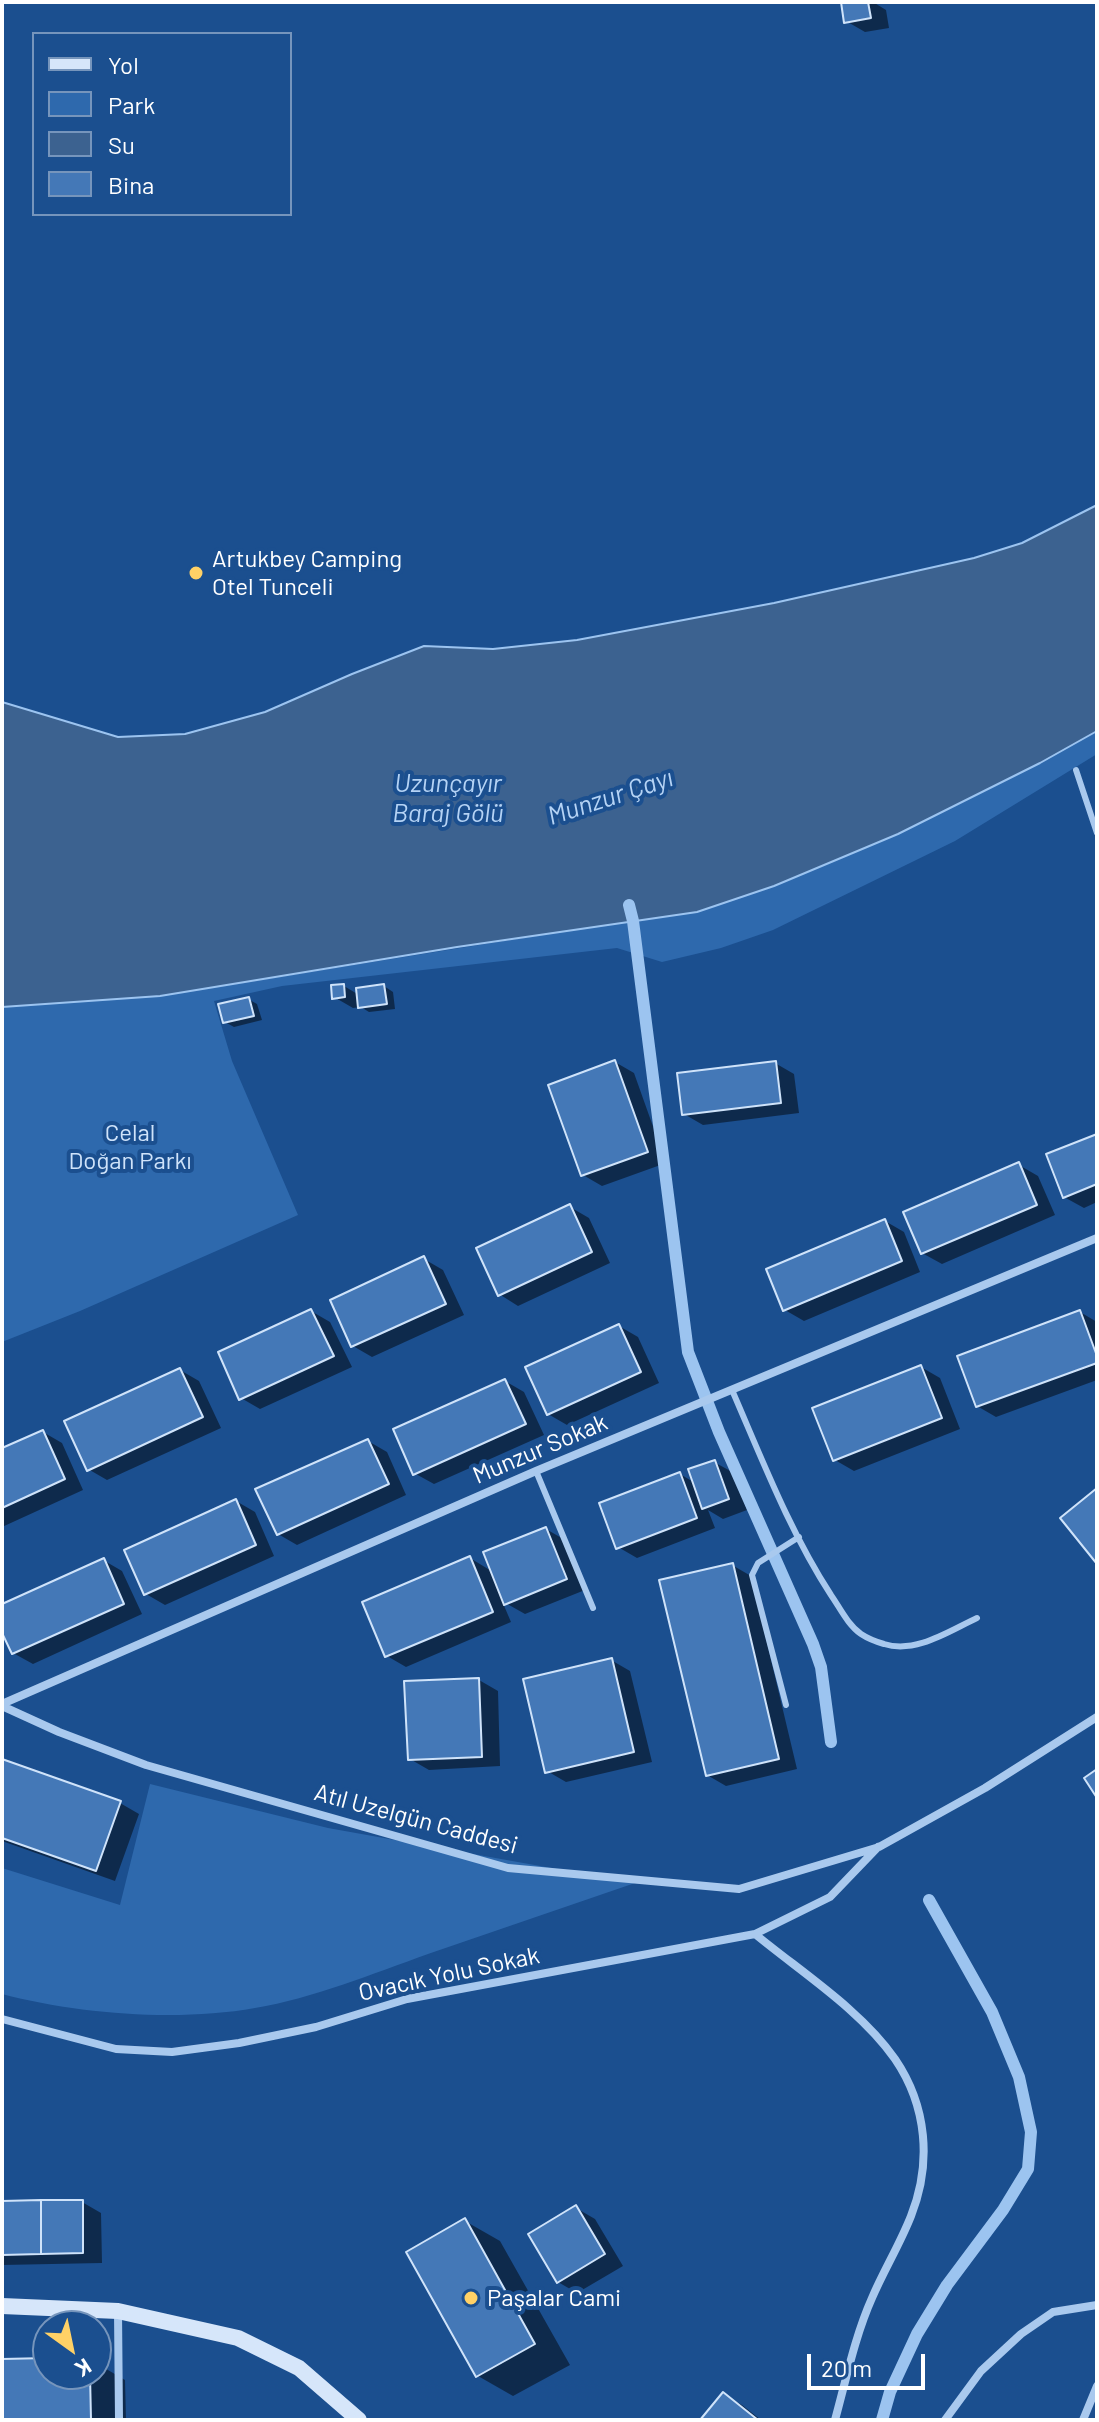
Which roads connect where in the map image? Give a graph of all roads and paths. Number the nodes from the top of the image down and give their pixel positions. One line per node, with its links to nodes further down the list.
1 (1076, 770): 2 (lane)
2 (1097, 833)
3 (1097, 1238): 4 (street, Munzur Sokak)
4 (732, 1390): 5 (street, Munzur Sokak); 6 (lane)
5 (536, 1471): 7 (lane); 9 (street, Munzur Sokak)
6 (799, 1537): 8 (lane); 10 (lane)
7 (593, 1608)
8 (977, 1618)
9 (2, 1705): 12 (street, Atıl Uzelgün Caddesi)
10 (786, 1705)
11 (1097, 1717): 12 (street)
12 (879, 1847): 13 (street, Ovacık Yolu Sokak)
13 (755, 1934): 14 (street, Ovacık Yolu Sokak); 21 (street)
14 (2, 2019)
15 (1097, 2305): 22 (street)
16 (2, 2306): 17 (main road)
17 (118, 2311): 19 (street); 20 (main road)
18 (1097, 2386): 23 (street)
19 (119, 2420)
20 (359, 2420)
21 (835, 2420)
22 (945, 2420)
23 (1083, 2420)

